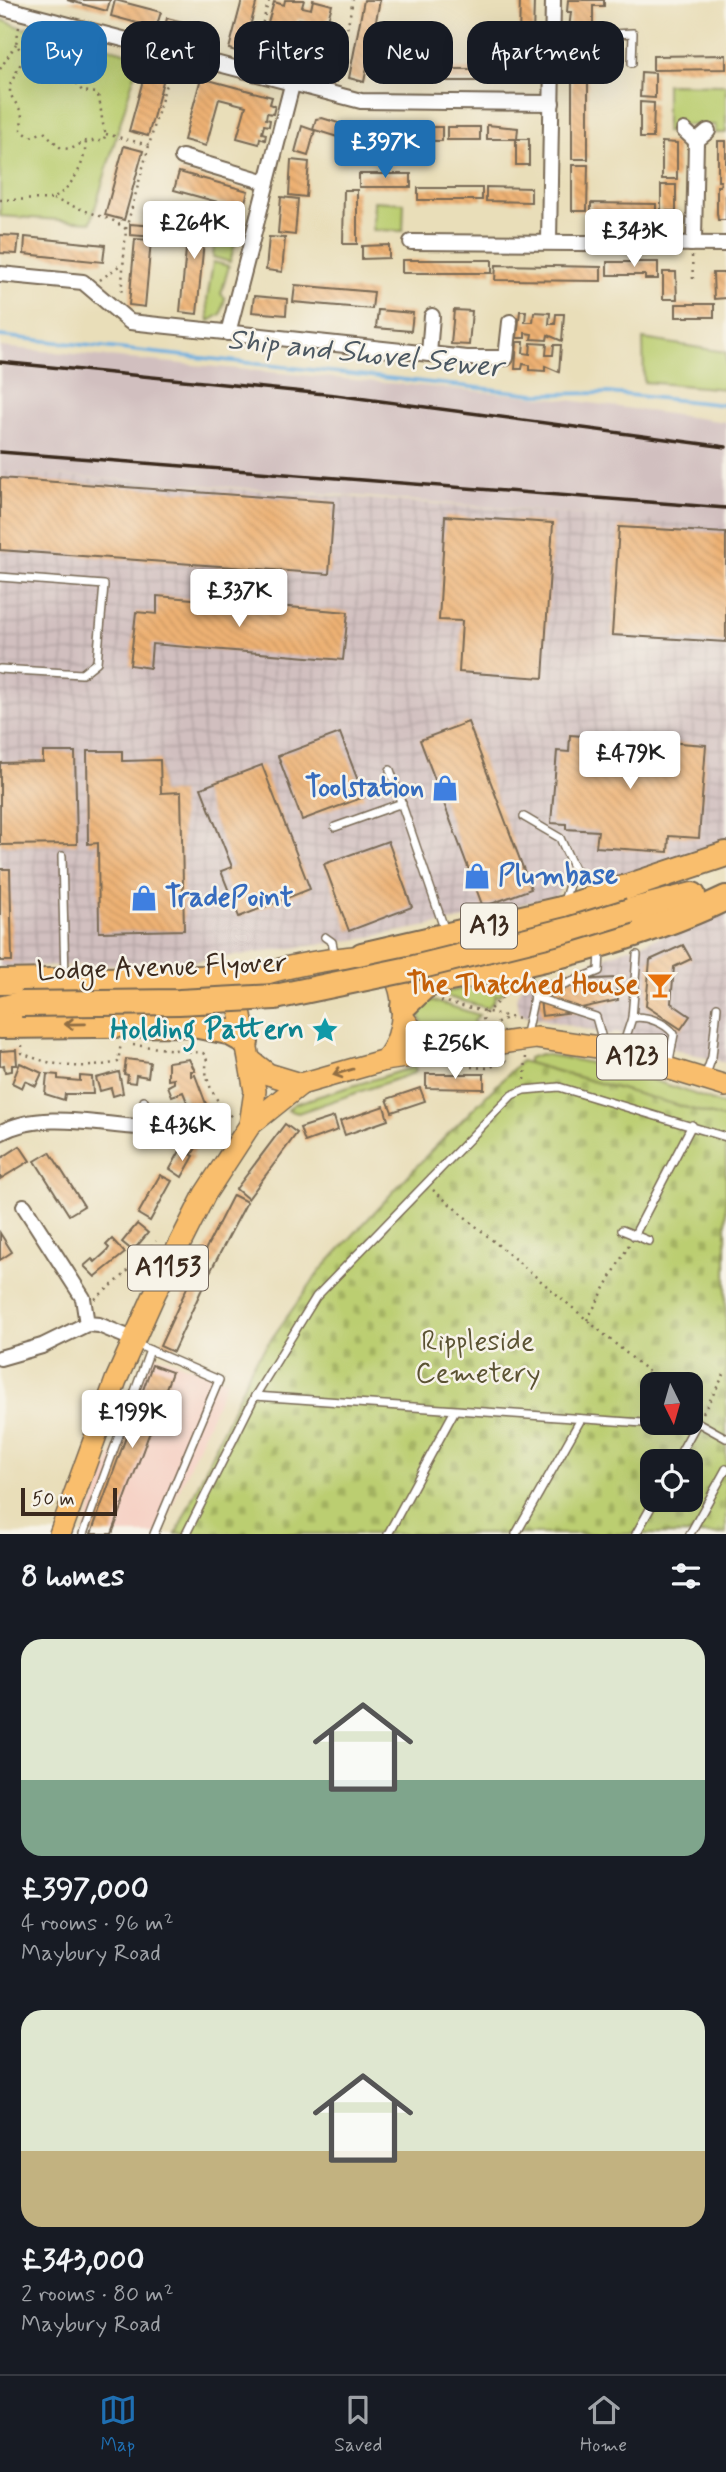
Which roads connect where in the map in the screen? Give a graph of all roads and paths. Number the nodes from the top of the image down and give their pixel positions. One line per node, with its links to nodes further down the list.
1 (269, 0): 6 (path)
2 (353, 0): 20 (path)
3 (553, 0): 7 (street)
4 (0, 7): 5 (street)
5 (21, 13): 9 (street); 10 (path)
6 (265, 21)
7 (552, 21)
8 (624, 33): 13 (lane)
9 (121, 40)
10 (16, 44): 11 (path); 14 (path)
11 (21, 52)
12 (21, 63): 25 (path)
13 (632, 63)
14 (0, 69)
15 (78, 84): 24 (path)
16 (166, 84): 27 (path)
17 (288, 84): 19 (street)
18 (552, 84): 21 (street)
19 (292, 85): 20 (street); 29 (street)
20 (334, 96): 21 (street)
21 (552, 103): 33 (street)
22 (684, 130): 26 (street)
23 (708, 131): 26 (street)
24 (106, 134): 25 (path); 27 (path)
25 (86, 141): 30 (path)
26 (696, 141): 35 (street)
27 (149, 145): 32 (path)
28 (182, 158): 29 (street)
29 (266, 182): 44 (street)
30 (53, 199): 31 (path); 32 (path)
31 (0, 200)
32 (126, 229): 37 (path)
33 (549, 241): 34 (street); 35 (street)
34 (411, 242)
35 (691, 244): 36 (street); 39 (path)
36 (726, 244)
37 (123, 264): 40 (path); 41 (path)
38 (0, 274): 40 (street)
39 (693, 280)
40 (89, 287): 41 (street)
41 (119, 313): 44 (street)
42 (432, 316): 45 (street)
43 (510, 322): 45 (street)
44 (228, 333): 45 (street)
45 (429, 354)
46 (0, 577): 47 (lane)
47 (0, 669)
48 (390, 770): 49 (lane)
49 (402, 803): 51 (lane); 59 (lane)
50 (524, 817): 54 (lane)
51 (335, 827)
52 (726, 855): 57 (highway, Lodge Avenue Flyover / A13)
53 (62, 856): 67 (lane)
54 (574, 869): 57 (lane); 58 (lane)
55 (726, 883): 57 (highway, Lodge Avenue Flyover / A13)
56 (726, 898): 61 (highway, A13)
57 (622, 901): 58 (highway, A13); 71 (highway, Lodge Avenue Flyover / A13, bridge)
58 (561, 909): 59 (highway, A13)
59 (446, 935): 62 (highway, A13)
60 (325, 937): 64 (lane)
61 (601, 945): 65 (highway, A13); 69 (lane)
62 (362, 955): 64 (main road); 73 (main road)
63 (637, 955): 75 (lane)
64 (335, 960): 66 (main road)
65 (521, 972): 69 (lane); 73 (highway, A13); 74 (path)
66 (256, 977): 67 (highway); 83 (main road)
67 (66, 979): 68 (highway)
68 (0, 982)
69 (534, 997): 80 (lane); 81 (lane)
70 (431, 998): 74 (path)
71 (7, 1005)
72 (717, 1007): 88 (lane)
73 (403, 1013): 82 (main road); 85 (main road)
74 (486, 1013): 76 (path); 76 (path)
75 (632, 1017): 84 (lane); 87 (lane)
76 (506, 1018): 80 (path)
77 (11, 1031): 79 (path); 83 (highway, one-way to 77)
78 (110, 1039): 79 (path)
79 (121, 1043): 94 (path)
80 (521, 1043): 81 (main road, A123); 82 (main road, A123); 86 (path); 91 (path)
81 (598, 1047): 84 (main road, A123)
82 (446, 1050): 85 (main road, A123)
83 (248, 1051): 89 (main road); 94 (main road, A1153)
84 (621, 1053): 87 (main road, A123)
85 (385, 1060): 89 (main road, A123, one-way to 89)
86 (471, 1067)
87 (668, 1067): 88 (main road, A123)
88 (705, 1078): 90 (main road, A123)
89 (301, 1084): 94 (main road, A1153)
90 (726, 1086)
91 (524, 1090): 95 (lane); 99 (lane)
92 (144, 1101): 93 (lane)
93 (152, 1121): 96 (street); 98 (lane)
94 (244, 1122): 108 (main road, A1153)
95 (692, 1125): 97 (lane); 102 (lane)
96 (0, 1133)
97 (726, 1137)
98 (159, 1139)
99 (425, 1184): 106 (path); 112 (lane)
100 (24, 1206): 107 (street)
101 (622, 1230): 102 (lane)
102 (634, 1236): 104 (lane); 106 (path)
103 (156, 1241): 105 (path)
104 (649, 1241)
105 (89, 1303)
106 (587, 1320): 111 (path)
107 (87, 1324): 108 (street); 109 (street)
108 (139, 1344): 121 (main road, A1153); 122 (lane); 123 (lane)
109 (0, 1359)
110 (726, 1371): 113 (path)
111 (649, 1372)
112 (255, 1396): 114 (lane); 124 (lane)
113 (704, 1410)
114 (454, 1412): 115 (lane); 125 (lane)
115 (581, 1419): 116 (lane); 126 (lane)
116 (640, 1423)
117 (704, 1426): 118 (lane)
118 (726, 1438)
119 (726, 1469): 128 (lane)
120 (648, 1512): 127 (lane)
121 (60, 1534)
122 (83, 1534)
123 (154, 1534)
124 (186, 1534)
125 (388, 1534)
126 (516, 1534)
127 (636, 1534)
128 (690, 1534)

